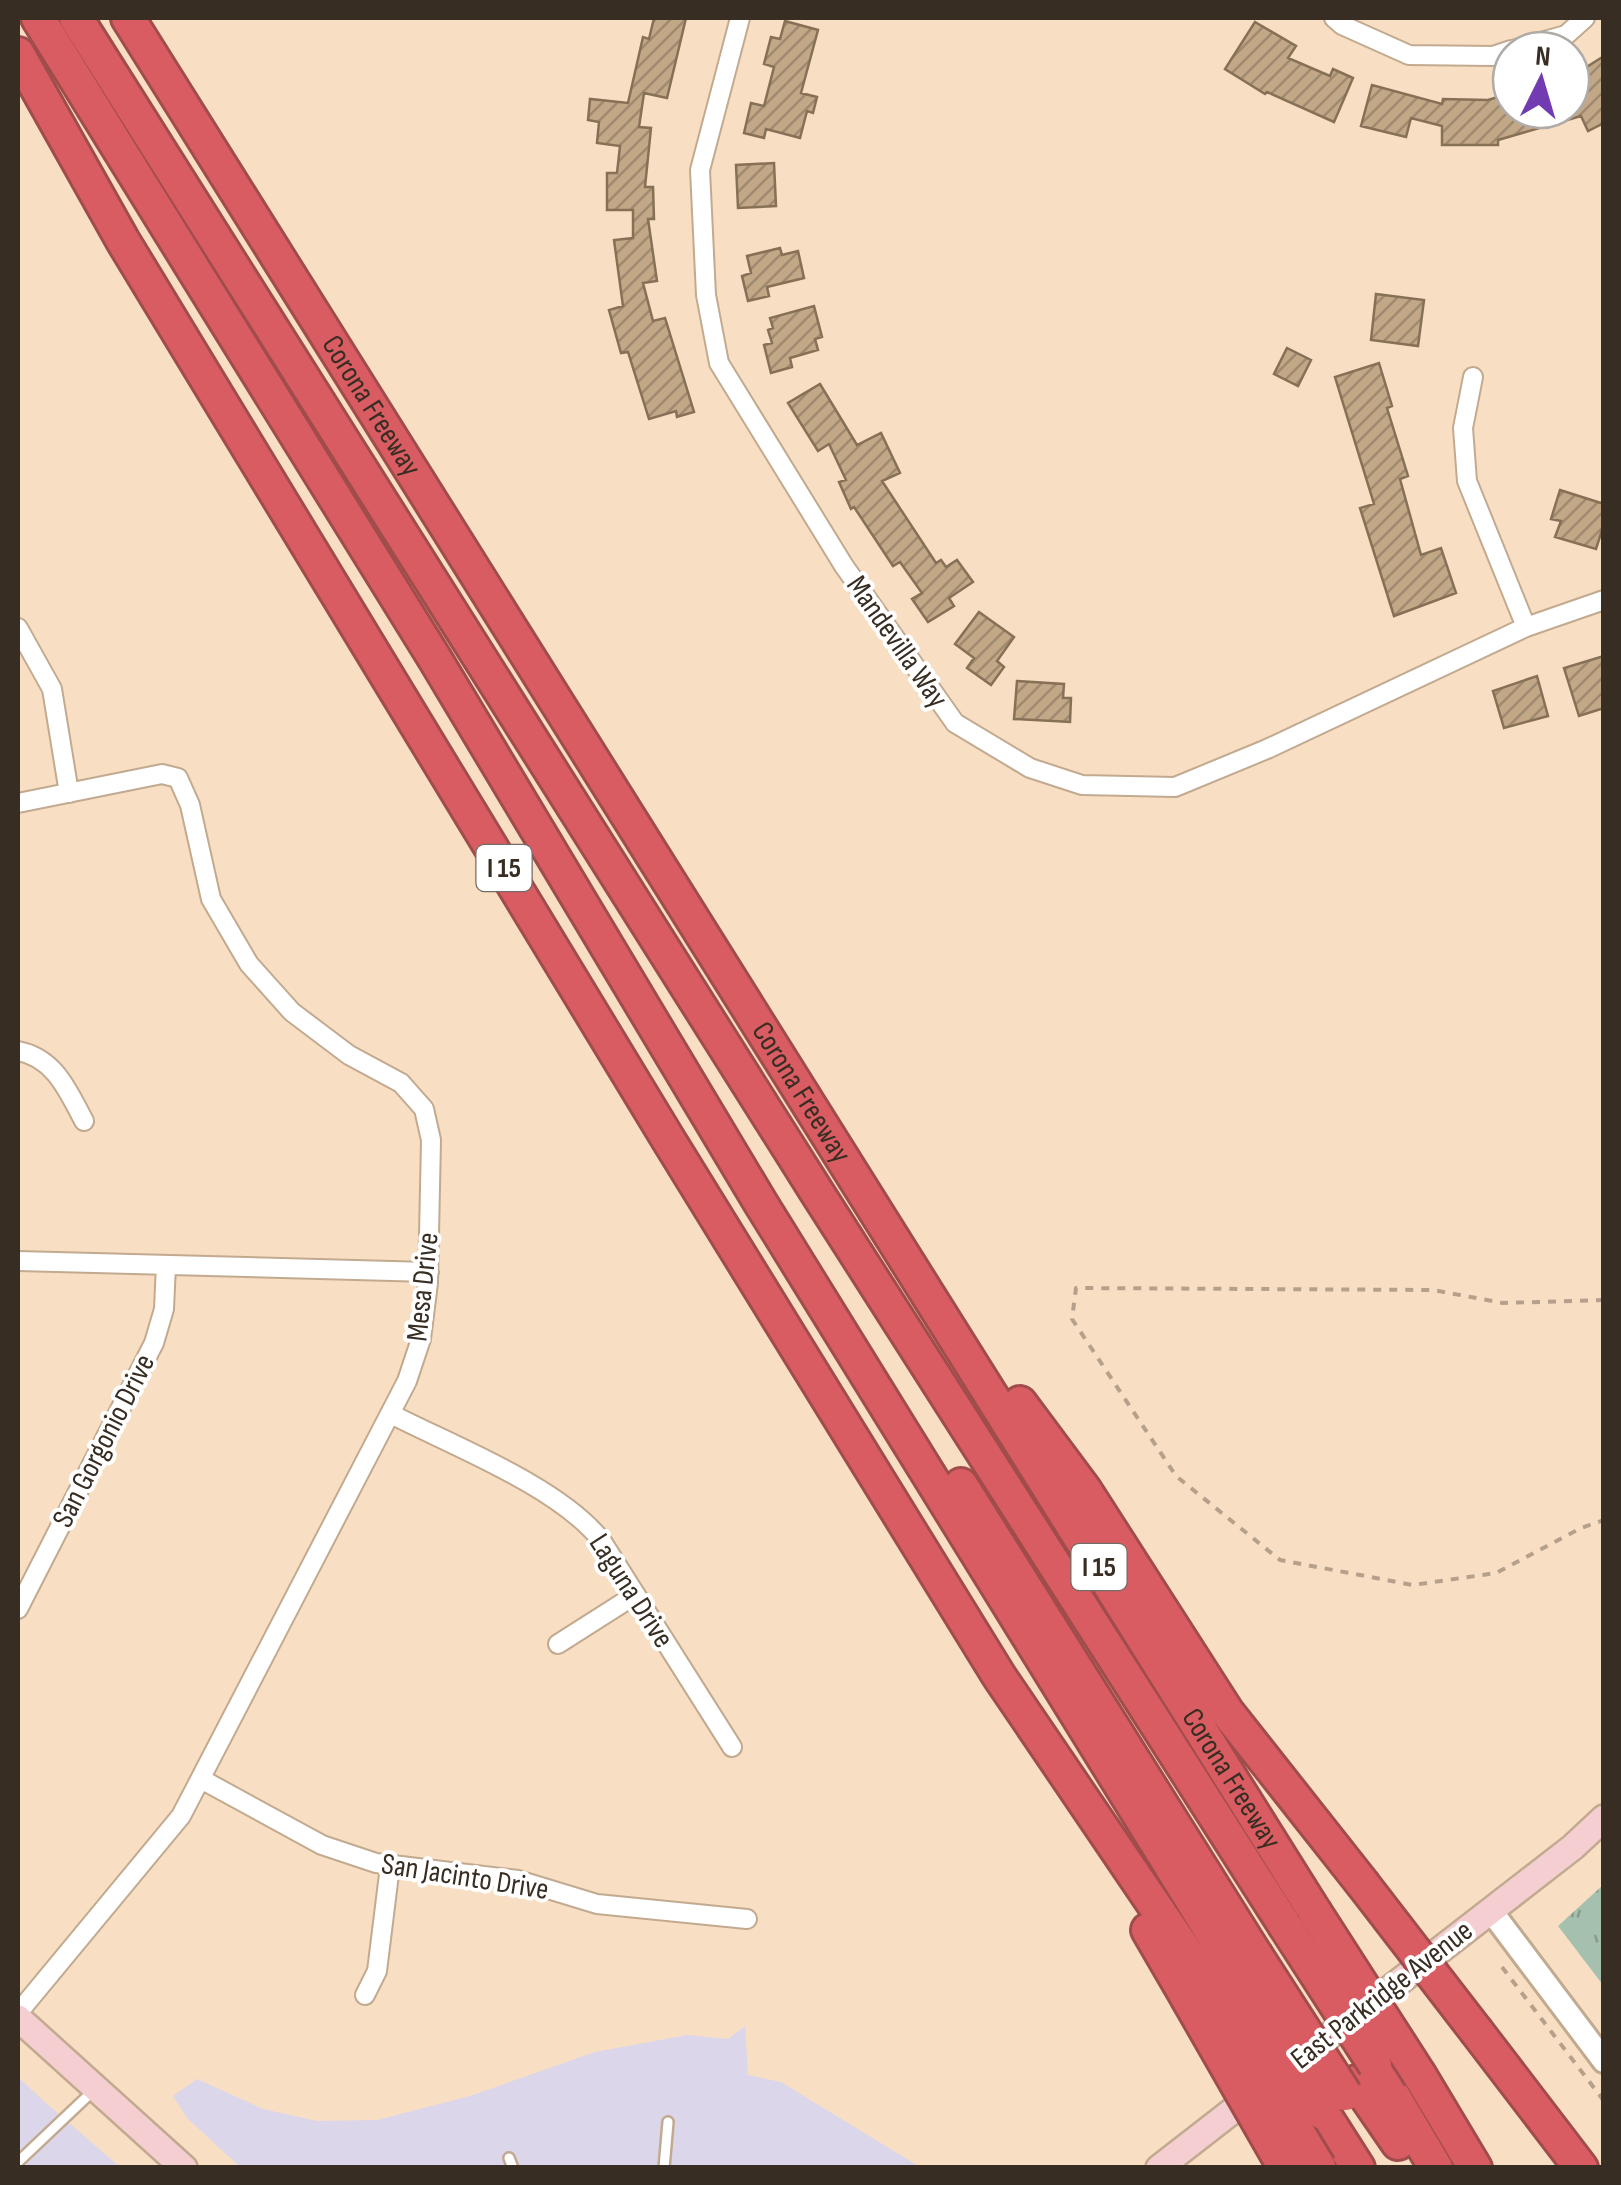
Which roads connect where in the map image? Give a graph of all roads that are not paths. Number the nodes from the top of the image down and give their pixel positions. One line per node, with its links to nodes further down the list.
1 (38, 18): 30 (highway)
2 (76, 18): 30 (highway)
3 (128, 18): 16 (highway, Corona Freeway / I 15)
4 (740, 18): 10 (street, Mandevilla Way)
5 (1334, 18): 7 (street)
6 (18, 54): 30 (highway, Corona Freeway / I 15)
7 (1491, 56)
8 (1473, 378): 10 (street)
9 (1604, 600): 10 (street, Mandevilla Way)
10 (1526, 627)
11 (18, 628): 12 (street)
12 (70, 793): 13 (street); 19 (street, Mesa Drive)
13 (18, 802)
14 (18, 1051): 15 (street)
15 (84, 1121)
16 (884, 1222): 30 (highway, Corona Freeway / I 15); 48 (highway, bridge)
17 (18, 1261): 18 (street)
18 (166, 1265): 19 (street); 22 (street, San Gorgonio Drive)
19 (428, 1272): 20 (street, Mesa Drive)
20 (390, 1414): 21 (street, Laguna Drive); 25 (street, Mesa Drive)
21 (635, 1595): 23 (street); 24 (street, Laguna Drive)
22 (18, 1609)
23 (558, 1644)
24 (732, 1747)
25 (201, 1779): 27 (street, San Jacinto Drive); 32 (street, Mesa Drive)
26 (1604, 1818): 28 (main road, East Parkridge Avenue)
27 (390, 1866): 29 (street, San Jacinto Drive); 31 (street)
28 (1491, 1911): 33 (street); 41 (main road, East Parkridge Avenue)
29 (747, 1918)
30 (1250, 1954): 35 (highway, bridge); 35 (highway, bridge); 38 (highway, Corona Freeway / I 15, bridge); 42 (highway, bridge); 47 (highway, Corona Freeway / I 15, bridge)
31 (365, 1995)
32 (18, 2016): 34 (main road)
33 (1604, 2061)
34 (96, 2088): 37 (lane); 39 (main road)
35 (1350, 2089): 43 (highway); 44 (highway); 45 (highway); 46 (highway)
36 (668, 2122): 40 (lane)
37 (18, 2162)
38 (1318, 2167)
39 (184, 2168)
40 (664, 2168)
41 (1158, 2168)
42 (1285, 2168)
43 (1358, 2168)
44 (1390, 2168)
45 (1415, 2168)
46 (1436, 2168)
47 (1475, 2168)
48 (1581, 2168)

